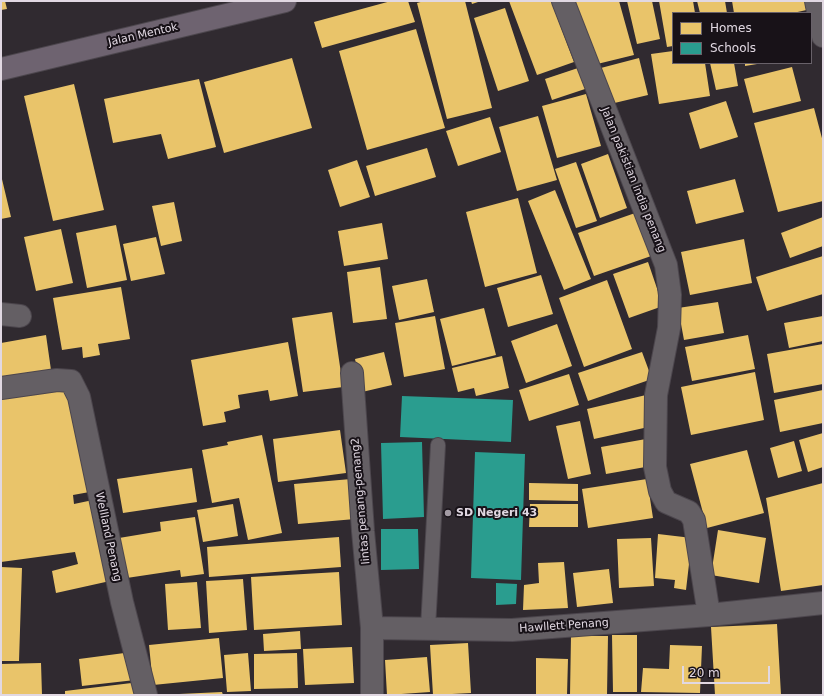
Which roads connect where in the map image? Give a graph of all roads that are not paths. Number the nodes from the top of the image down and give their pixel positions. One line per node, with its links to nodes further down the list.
1 (563, 1): 10 (street, Jalan pakistian india penang)
2 (816, 1): 4 (street)
3 (276, 2): 5 (highway, Jalan Mentok)
4 (823, 36)
5 (1, 68)
6 (352, 374): 11 (street, lintas penang-penang2)
7 (1, 388): 13 (street, Wellland Penang)
8 (438, 445): 12 (lane)
9 (823, 603): 10 (street, Hawllett Penang)
10 (709, 615): 12 (street, Hawllett Penang)
11 (372, 628): 12 (street, Hawllett Penang); 14 (street)
12 (428, 628)
13 (146, 695)
14 (372, 695)

